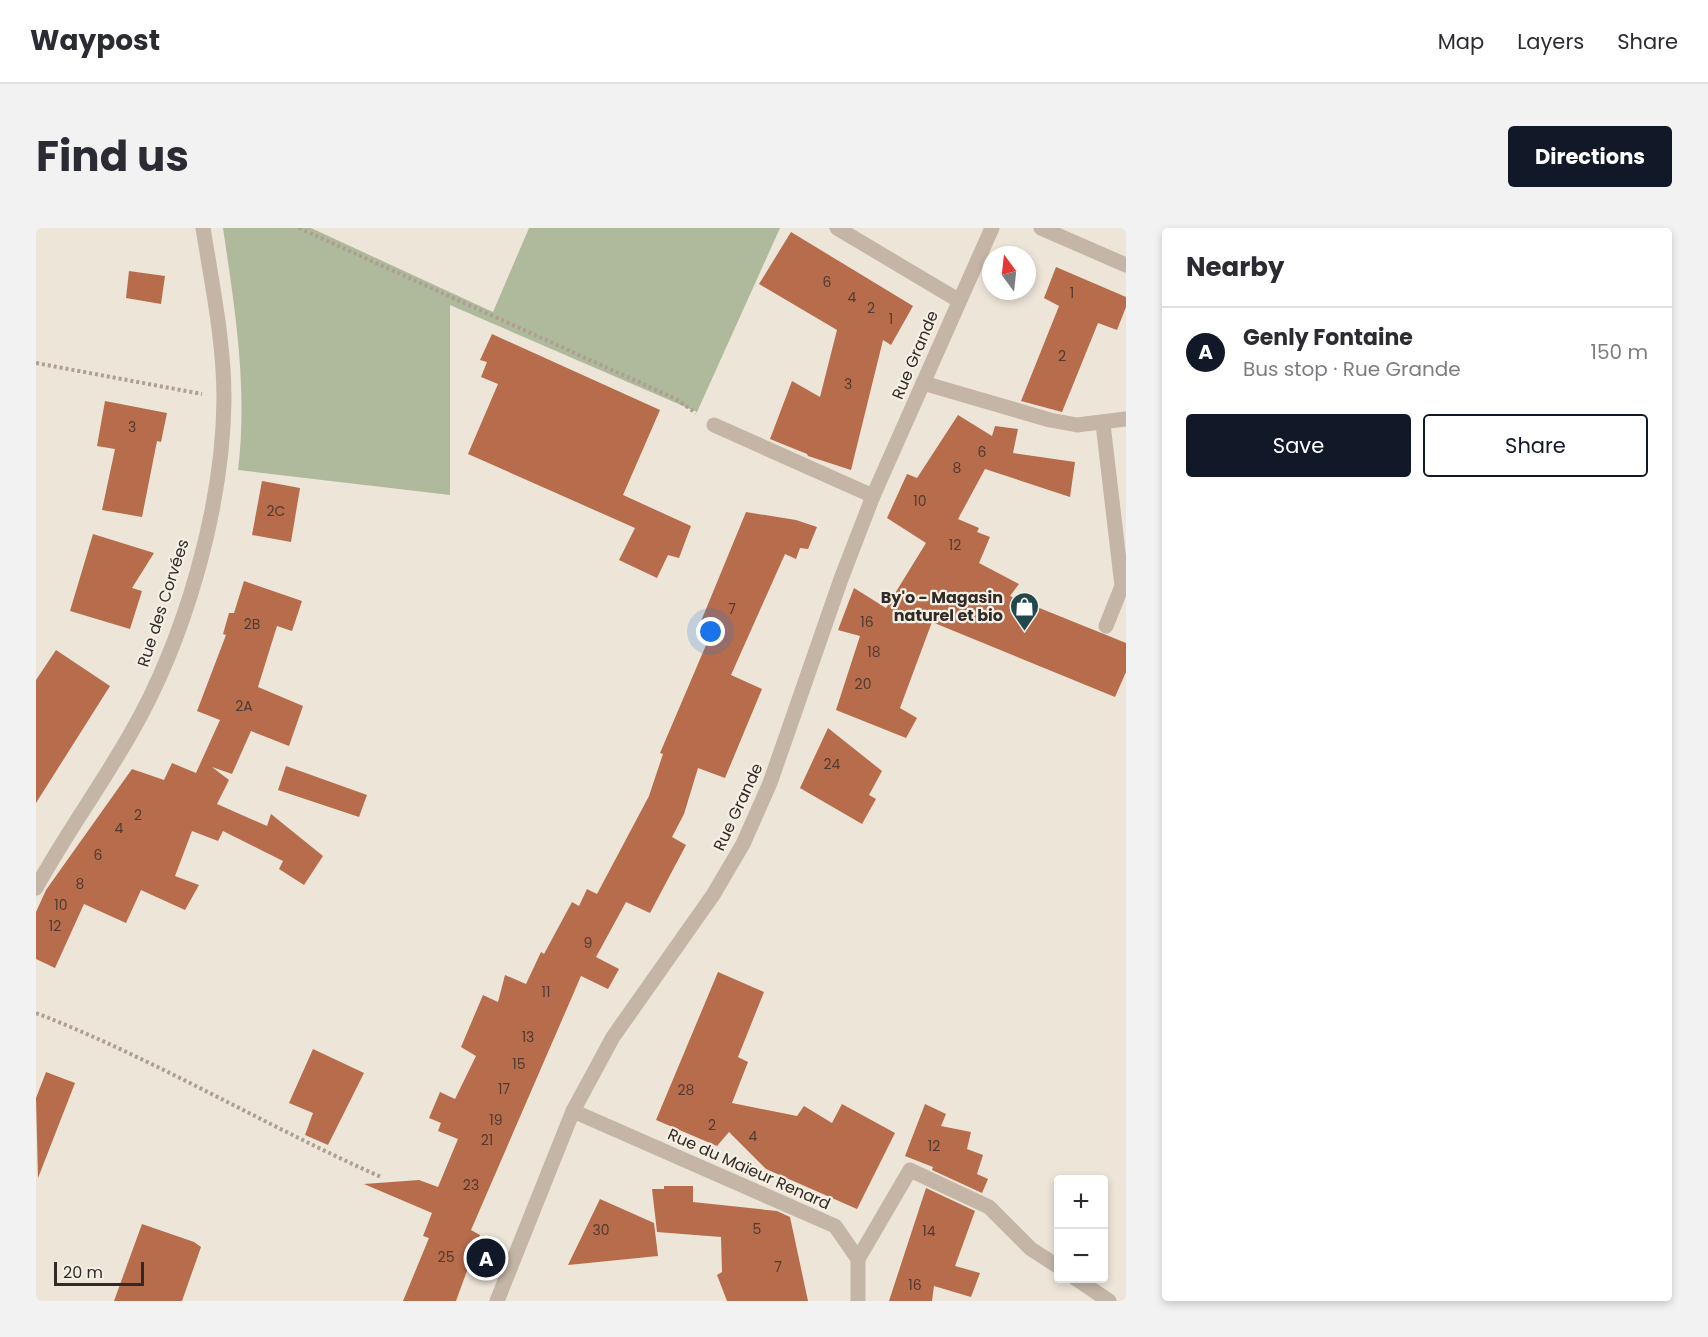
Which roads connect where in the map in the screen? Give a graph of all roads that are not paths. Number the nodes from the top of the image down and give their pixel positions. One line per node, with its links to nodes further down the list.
1 (203, 228): 13 (street, Rue des Corvées)
2 (837, 228): 6 (street)
3 (992, 228): 6 (street, Rue Grande)
4 (1041, 228): 5 (street)
5 (1126, 265)
6 (958, 300): 7 (street, Rue Grande)
7 (923, 383): 9 (street); 11 (street, Rue Grande)
8 (1126, 419): 9 (street)
9 (1103, 424): 12 (street)
10 (714, 425): 11 (street)
11 (873, 496): 14 (street, Rue Grande)
12 (1106, 626)
13 (36, 888)
14 (573, 1111): 15 (street, Rue du Maïeur Renard); 18 (street, Rue Grande)
15 (858, 1259): 16 (street); 19 (street)
16 (1054, 1264)
17 (1082, 1283): 20 (street)
18 (497, 1301)
19 (858, 1301)
20 (1109, 1301)

